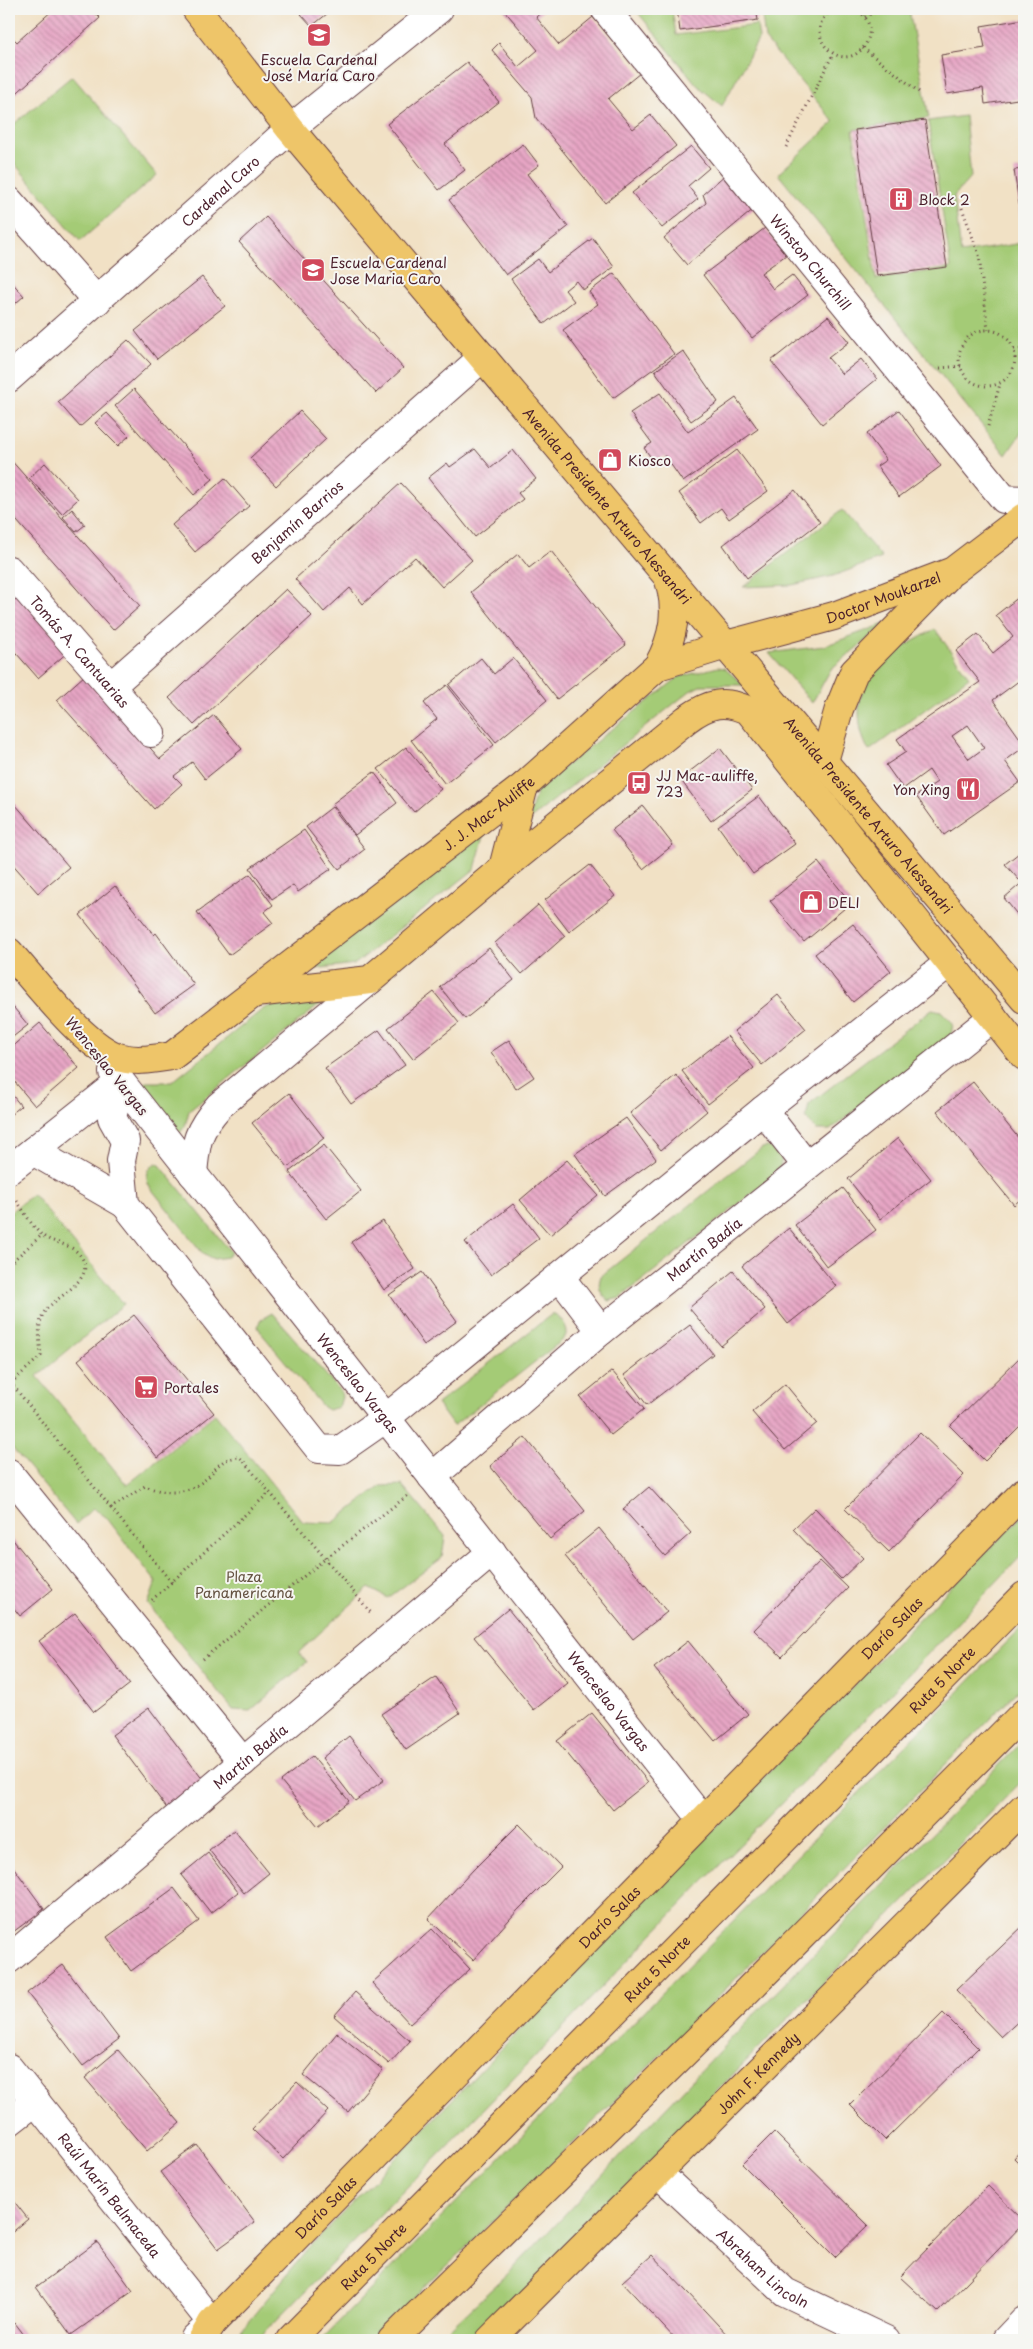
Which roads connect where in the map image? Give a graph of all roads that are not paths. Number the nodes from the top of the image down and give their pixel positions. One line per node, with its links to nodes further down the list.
1 (196, 9): 4 (main road, Avenida Presidente Arturo Alessandri)
2 (438, 9): 4 (street, Cardenal Caro)
3 (605, 9): 9 (street, Winston Churchill)
4 (290, 129): 6 (street, Cardenal Caro); 7 (main road, Avenida Presidente Arturo Alessandri)
5 (9, 201): 6 (street)
6 (96, 301): 8 (street, Cardenal Caro)
7 (483, 357): 13 (main road, Avenida Presidente Arturo Alessandri); 16 (street, Benjamín Barrios)
8 (9, 378)
9 (1024, 500)
10 (1024, 517): 12 (main road, Doctor Moukarzel)
11 (9, 570): 16 (street, Tomás A. Cantuarias)
12 (953, 572): 14 (main road, Doctor Moukarzel); 18 (main road)
13 (668, 576): 14 (main road, Avenida Presidente Arturo Alessandri); 15 (main road)
14 (726, 645): 15 (main road, J. J. Mac-Auliffe); 18 (main road, Avenida Presidente Arturo Alessandri)
15 (658, 666): 19 (main road, J. J. Mac-Auliffe)
16 (111, 686): 17 (street, Tomás A. Cantuarias)
17 (151, 733)
18 (824, 761): 25 (main road, Avenida Presidente Arturo Alessandri)
19 (524, 786): 20 (main road); 24 (main road, J. J. Mac-Auliffe)
20 (503, 868): 22 (main road, Avenida Presidente Arturo Alessandri); 23 (main road)
21 (9, 952): 27 (main road, Wenceslao Vargas)
22 (950, 962): 26 (main road, Avenida Presidente Arturo Alessandri); 30 (street)
23 (370, 980): 24 (main road); 34 (street)
24 (255, 993): 27 (main road, J. J. Mac-Auliffe)
25 (1024, 999)
26 (993, 1017): 28 (main road, Avenida Presidente Arturo Alessandri); 32 (street, Martín Badía)
27 (85, 1038): 29 (street, Wenceslao Vargas)
28 (1024, 1056)
29 (120, 1082): 31 (street); 34 (street, Wenceslao Vargas); 35 (street)
30 (763, 1110): 32 (street); 36 (street)
31 (33, 1151): 33 (street); 35 (street)
32 (806, 1165): 37 (street, Martín Badía)
33 (9, 1170)
34 (193, 1174): 38 (street, Wenceslao Vargas)
35 (125, 1204): 38 (street)
36 (560, 1277): 37 (street); 38 (street)
37 (601, 1331): 40 (street, Martín Badía)
38 (386, 1418): 40 (street, Wenceslao Vargas)
39 (9, 1473): 45 (street)
40 (432, 1477): 42 (street, Wenceslao Vargas)
41 (1024, 1492): 47 (main road, Darío Salas)
42 (492, 1552): 45 (street, Martín Badía); 47 (street, Wenceslao Vargas)
43 (1024, 1596): 55 (main road, Ruta 5 Norte)
44 (1024, 1713): 56 (main road)
45 (243, 1762): 48 (street, Martín Badía)
46 (1024, 1808): 52 (main road, John F. Kennedy)
47 (702, 1819): 54 (main road, Darío Salas)
48 (9, 1959)
49 (9, 2068): 50 (street, Raúl Marín Balmaceda)
50 (36, 2101): 51 (street); 54 (street, Raúl Marín Balmaceda)
51 (9, 2122)
52 (658, 2173): 57 (main road, John F. Kennedy); 58 (street, Abraham Lincoln)
53 (1024, 2321): 59 (street)
54 (202, 2334)
55 (290, 2340)
56 (392, 2340)
57 (490, 2340)
58 (886, 2340)
59 (1006, 2340)

